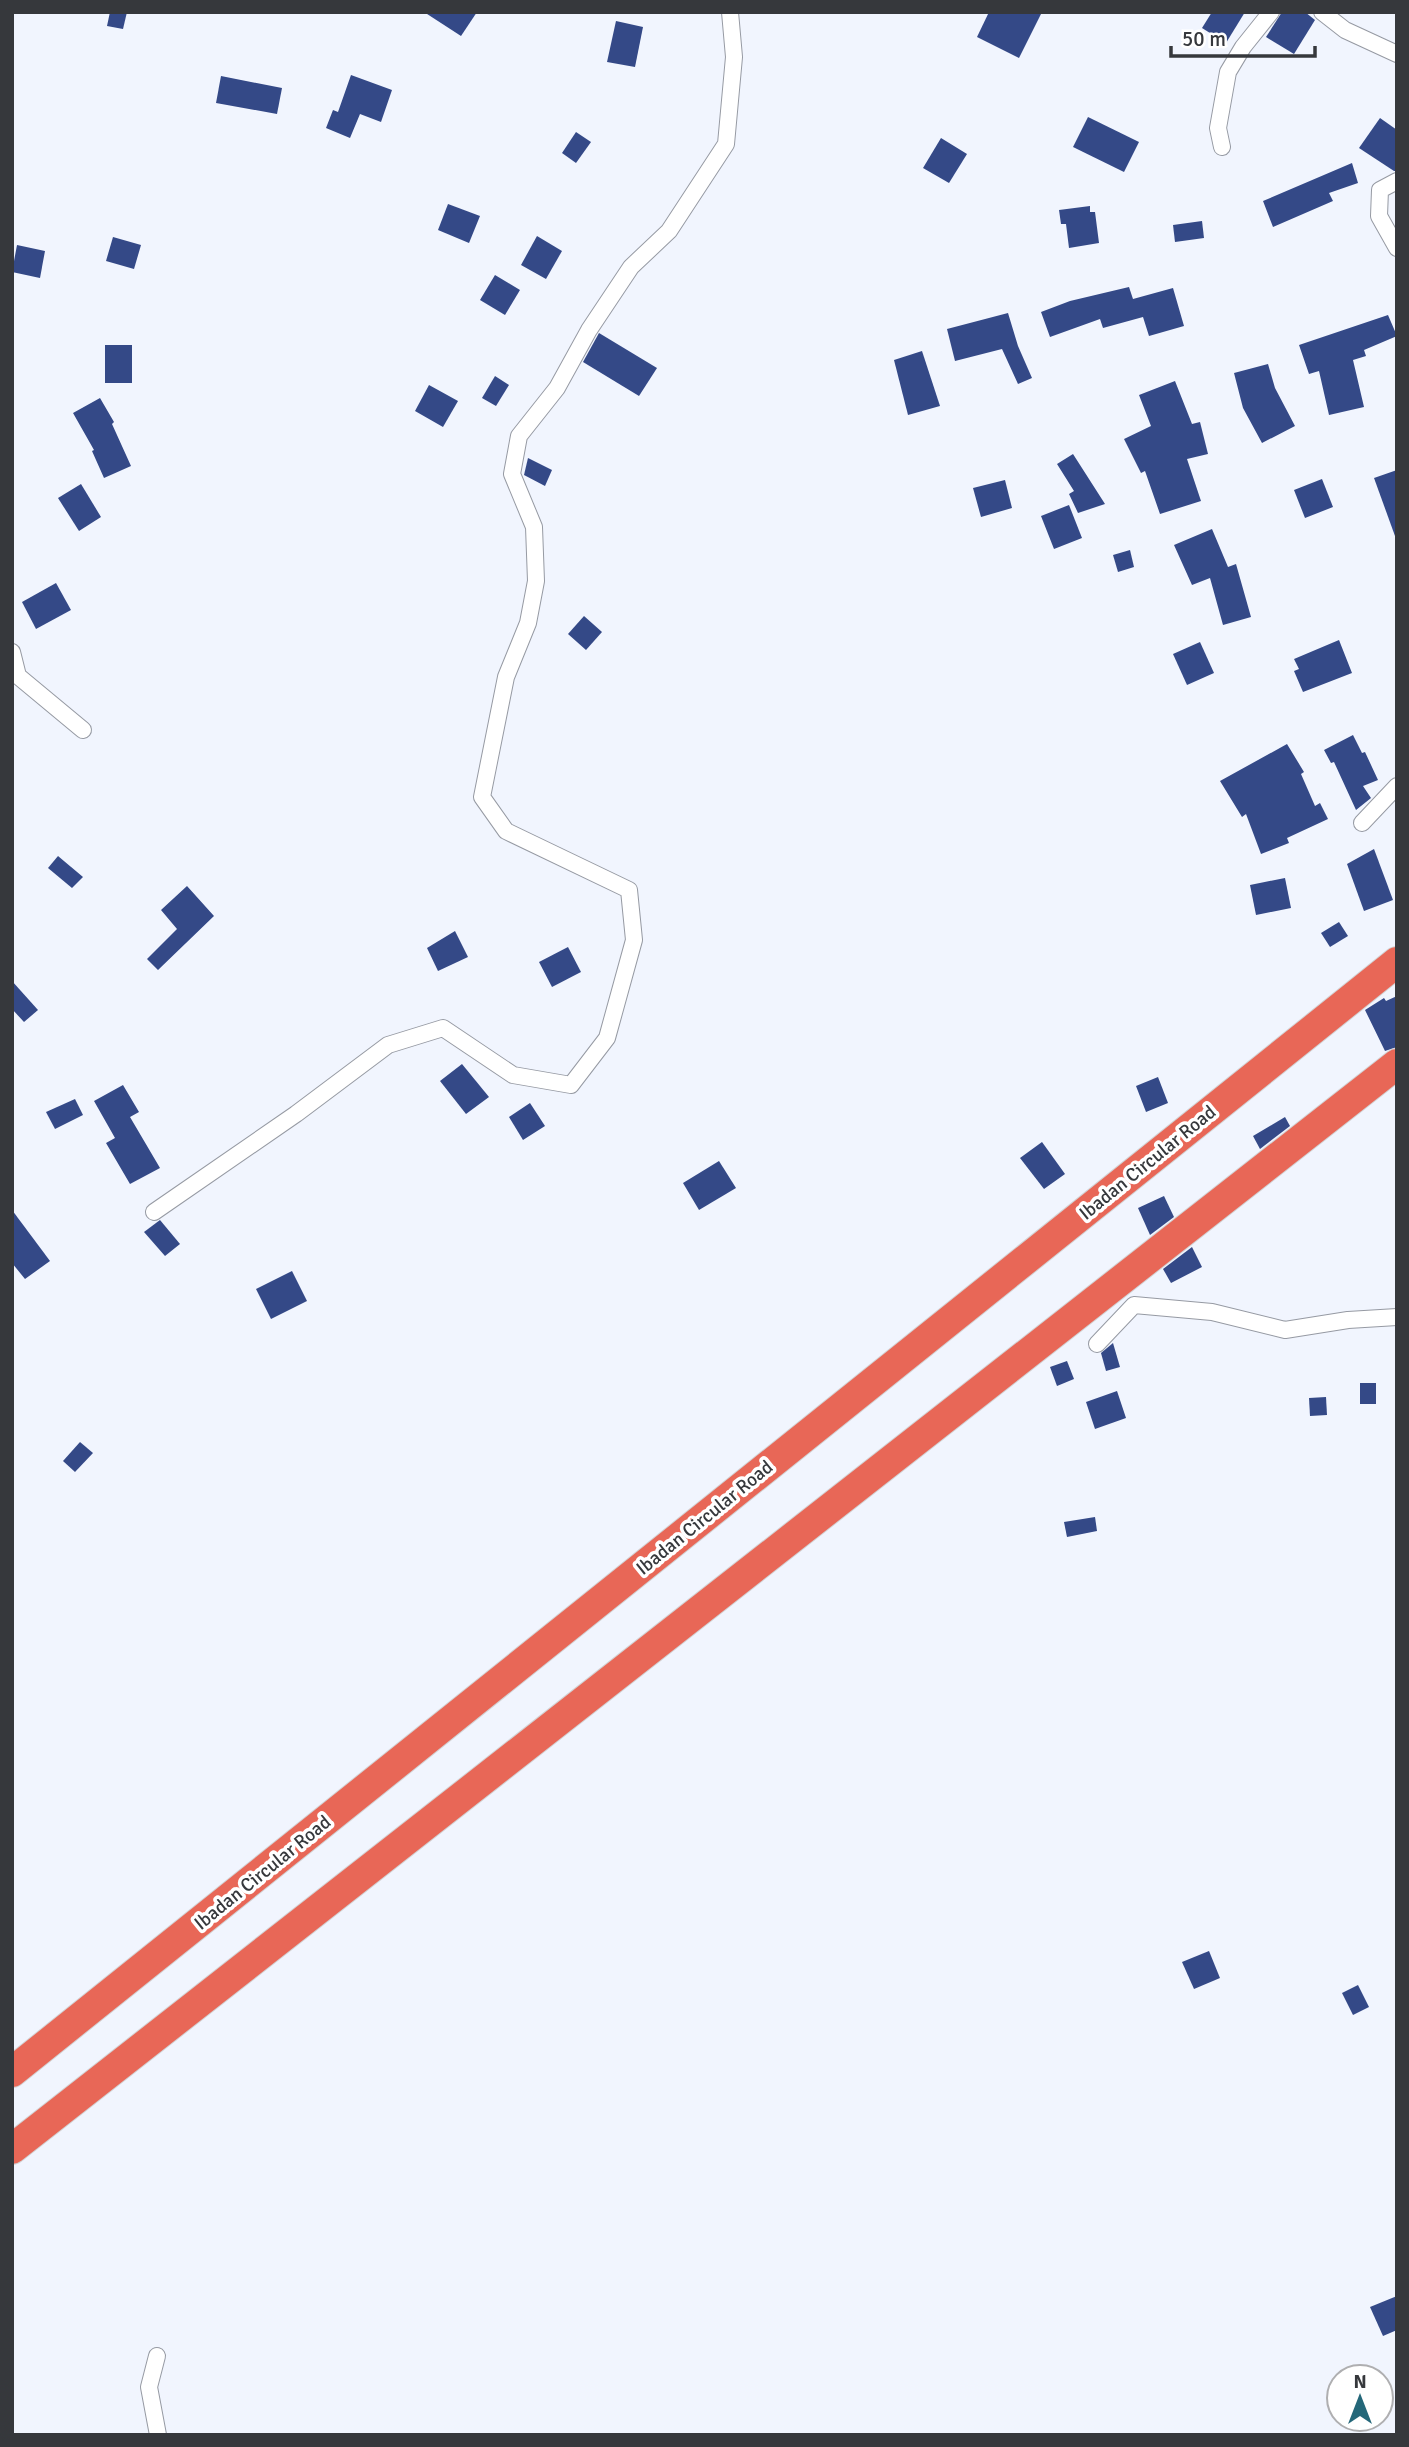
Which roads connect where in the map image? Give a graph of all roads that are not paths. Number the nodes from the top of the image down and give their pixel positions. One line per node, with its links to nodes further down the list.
1 (730, 12): 14 (street)
2 (1271, 12): 5 (street)
3 (1322, 12): 4 (street)
4 (1397, 54)
5 (1222, 146)
6 (1397, 181): 7 (street)
7 (1397, 248)
8 (12, 652): 9 (street)
9 (83, 730)
10 (1397, 786): 11 (street)
11 (1362, 823)
12 (1397, 962): 17 (highway, Ibadan Circular Road)
13 (1397, 1064): 18 (highway)
14 (154, 1212)
15 (1397, 1317): 16 (street)
16 (1097, 1344)
17 (12, 2072)
18 (12, 2149)
19 (157, 2356): 20 (street)
20 (158, 2435)

